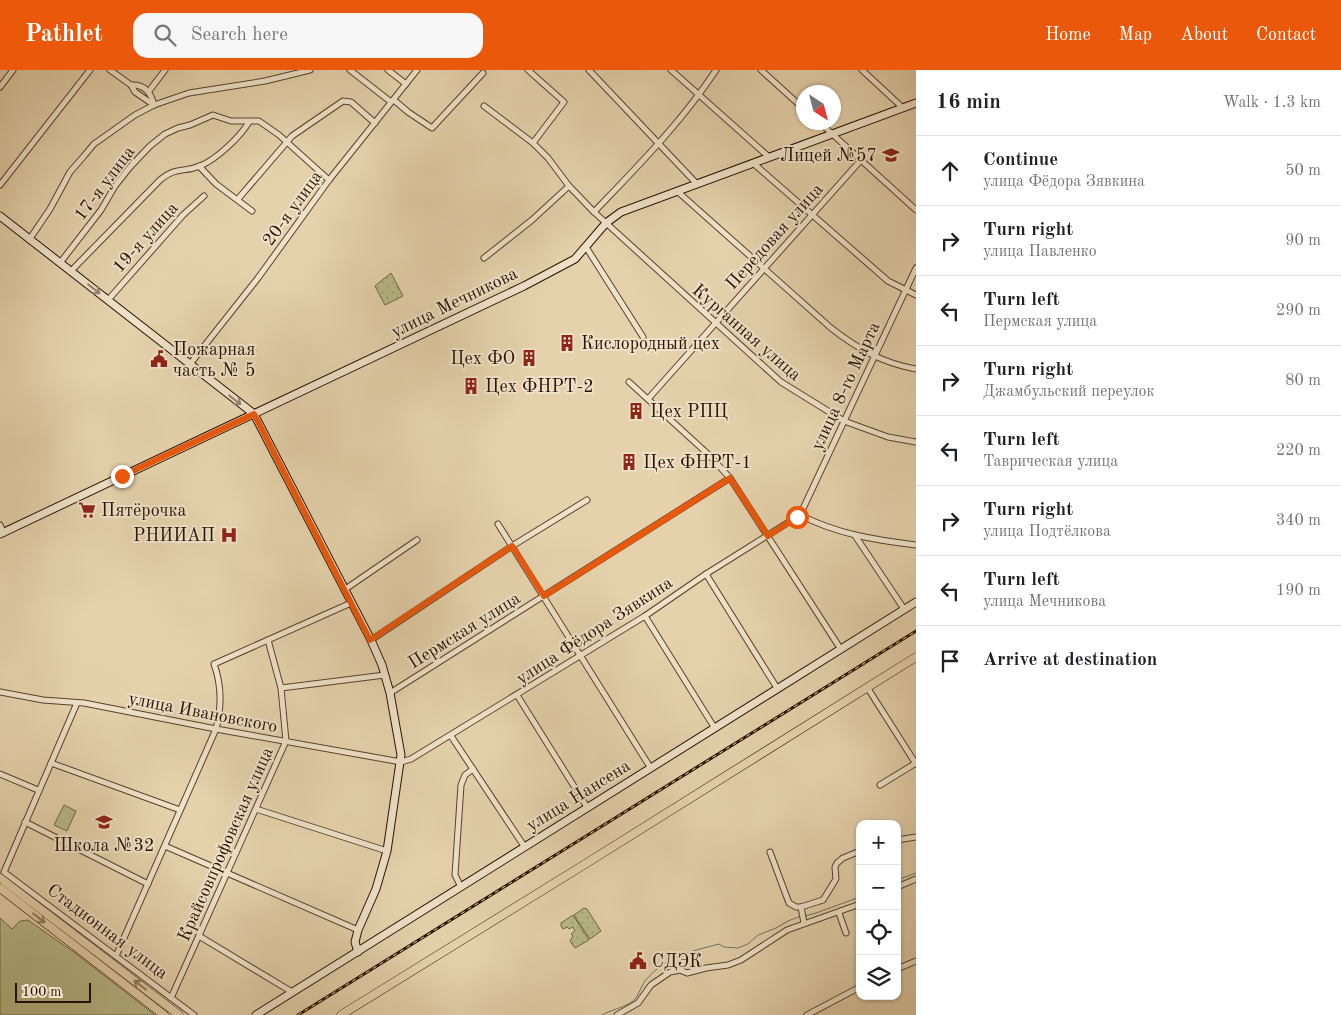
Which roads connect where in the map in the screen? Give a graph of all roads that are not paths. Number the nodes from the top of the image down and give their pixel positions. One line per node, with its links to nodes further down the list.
1 (13, 70): 18 (street)
2 (90, 70): 40 (street)
3 (110, 70): 17 (street)
4 (165, 70): 19 (street)
5 (310, 70): 24 (street)
6 (350, 70): 21 (street)
7 (388, 70): 16 (street)
8 (418, 70): 16 (street, 20-я улица)
9 (528, 70): 32 (street)
10 (589, 70): 33 (street)
11 (671, 70): 20 (street)
12 (716, 70): 20 (street)
13 (761, 70): 22 (street)
14 (862, 70): 26 (street)
15 (483, 73): 21 (street)
16 (406, 84): 21 (street, 20-я улица)
17 (131, 85): 19 (street); 24 (street)
18 (0, 87)
19 (148, 91): 24 (street)
20 (699, 95): 33 (street); 34 (street)
21 (392, 101): 28 (street, 20-я улица)
22 (796, 101)
23 (916, 103): 26 (main road, улица Мечникова)
24 (154, 104): 51 (street)
25 (484, 106): 32 (street, Курганная улица)
26 (903, 108): 30 (main road, улица Мечникова)
27 (249, 122): 31 (street, 17-я улица); 37 (street); 54 (street, 17-я улица)
28 (376, 123): 31 (street); 38 (street, 20-я улица)
29 (827, 130): 30 (street)
30 (832, 135): 34 (main road, улица Мечникова); 35 (street)
31 (286, 143): 38 (street, 17-я улица); 44 (street)
32 (533, 143): 41 (street, Курганная улица)
33 (659, 144): 39 (street); 47 (street)
34 (769, 157): 36 (main road, улица Мечникова)
35 (861, 160): 46 (street); 48 (street, Передовая улица)
36 (754, 163): 39 (main road, улица Мечникова); 48 (street)
37 (199, 166): 44 (street); 57 (street)
38 (329, 180): 64 (street, 20-я улица)
39 (696, 183): 42 (main road, улица Мечникова)
40 (0, 185)
41 (569, 186): 47 (street, Курганная улица); 53 (street)
42 (677, 191): 50 (main road, улица Мечникова); 56 (street)
43 (204, 196): 60 (street, 19-я улица)
44 (238, 199): 45 (street)
45 (252, 210)
46 (916, 210)
47 (594, 212): 50 (street, Курганная улица)
48 (812, 215): 56 (street, Передовая улица); 58 (street)
49 (0, 216): 51 (main road)
50 (606, 223): 52 (main road, улица Мечникова); 61 (street, Курганная улица)
51 (29, 240): 54 (main road)
52 (586, 247): 62 (street); 68 (main road, улица Мечникова)
53 (484, 258)
54 (60, 263): 57 (main road)
55 (916, 268): 58 (street, улица 8-го Марта)
56 (763, 269): 61 (street, Передовая улица); 63 (street)
57 (71, 271): 60 (main road, one-way to 60)
58 (906, 291): 59 (street); 63 (street, улица 8-го Марта)
59 (916, 295)
60 (108, 300): 64 (main road)
61 (715, 324): 67 (street, Передовая улица); 69 (street, Курганная улица)
62 (643, 337)
63 (874, 356): 65 (street); 69 (street, улица 8-го Марта)
64 (190, 364): 68 (main road, one-way to 68)
65 (916, 369)
66 (629, 382): 67 (street)
67 (648, 398): 71 (street)
68 (254, 414): 76 (main road, улица Мечникова); 83 (main road)
69 (844, 422): 70 (street, Курганная улица); 73 (street, улица 8-го Марта)
70 (916, 442)
71 (730, 478): 77 (street); 84 (street, Пермская улица)
72 (587, 500): 81 (street)
73 (800, 515): 77 (street, улица Фёдора Зявкина); 78 (street)
74 (498, 524): 81 (street)
75 (0, 525): 76 (street)
76 (2, 533)
77 (768, 536): 82 (street, улица Фёдора Зявкина); 91 (street)
78 (856, 537): 80 (street); 87 (street)
79 (417, 540): 83 (street)
80 (916, 545)
81 (512, 546): 84 (street); 90 (street)
82 (706, 574): 88 (street, улица Фёдора Зявкина); 97 (street)
83 (344, 590): 86 (main road)
84 (544, 596): 92 (street); 99 (street, Пермская улица)
85 (916, 602): 87 (main road, улица Нансена)
86 (351, 603): 89 (street); 90 (main road)
87 (904, 609): 91 (main road, улица Нансена)
88 (645, 616): 92 (street, улица Фёдора Зявкина); 102 (street)
89 (268, 640): 96 (street, Крайсовпрофовская улица); 103 (street)
90 (370, 640): 94 (main road)
91 (840, 648): 97 (main road, улица Нансена)
92 (581, 655): 100 (street, улица Фёдора Зявкина); 109 (street)
93 (916, 656): 95 (main road)
94 (385, 676): 96 (street); 99 (main road)
95 (867, 687): 108 (street); 150 (main road)
96 (281, 688): 105 (street, Крайсовпрофовская улица)
97 (777, 688): 102 (main road, улица Нансена)
98 (0, 692): 101 (street, улица Ивановского)
99 (390, 693): 106 (main road)
100 (517, 695): 104 (street, улица Фёдора Зявкина); 114 (street)
101 (77, 703): 103 (street, улица Ивановского); 107 (street)
102 (714, 727): 109 (main road, улица Нансена)
103 (216, 729): 105 (street, улица Ивановского); 116 (street)
104 (451, 736): 106 (street, улица Фёдора Зявкина); 110 (street)
105 (286, 741): 106 (street, улица Ивановского); 115 (street, Крайсовпрофовская улица)
106 (401, 762): 122 (main road)
107 (51, 763): 113 (street); 116 (street)
108 (916, 763): 112 (street)
109 (650, 767): 114 (main road, улица Нансена)
110 (473, 769): 121 (street); 130 (street)
111 (0, 774): 113 (street)
112 (880, 785)
113 (38, 790): 117 (street)
114 (587, 806): 121 (main road, улица Нансена)
115 (256, 809): 122 (street); 125 (street, Крайсовпрофовская улица)
116 (180, 810): 120 (street)
117 (25, 822): 126 (street); 128 (street)
118 (916, 837): 119 (street)
119 (901, 839)
120 (165, 846): 125 (street); 128 (street)
121 (524, 846): 130 (main road, улица Нансена)
122 (387, 851): 136 (main road)
123 (770, 852): 133 (street)
124 (856, 853): 133 (street)
125 (228, 873): 136 (street); 138 (street, Крайсовпрофовская улица)
126 (2, 874): 140 (street, Стадионная улица); 147 (main road, Стадионная улица, one-way to 126)
127 (916, 878): 129 (street)
128 (148, 884): 140 (street)
129 (901, 885)
130 (461, 886): 139 (main road, улица Нансена)
131 (0, 888): 146 (main road, Стадионная улица, one-way to 146)
132 (856, 906): 134 (street)
133 (802, 910): 135 (street)
134 (839, 913): 135 (street); 137 (street)
135 (804, 923): 151 (street)
136 (358, 930): 139 (main road)
137 (846, 933)
138 (200, 936): 144 (street); 145 (street, Крайсовпрофовская улица)
139 (358, 952): 144 (main road, улица Нансена)
140 (116, 956): 145 (street, Стадионная улица)
141 (916, 961): 142 (street)
142 (901, 967)
143 (856, 989): 152 (street)
144 (292, 992): 149 (main road, улица Нансена)
145 (171, 998): 148 (street, Стадионная улица)
146 (164, 1015)
147 (179, 1015)
148 (194, 1015)
149 (256, 1015)
150 (341, 1015)
151 (617, 1015)
152 (807, 1015)

